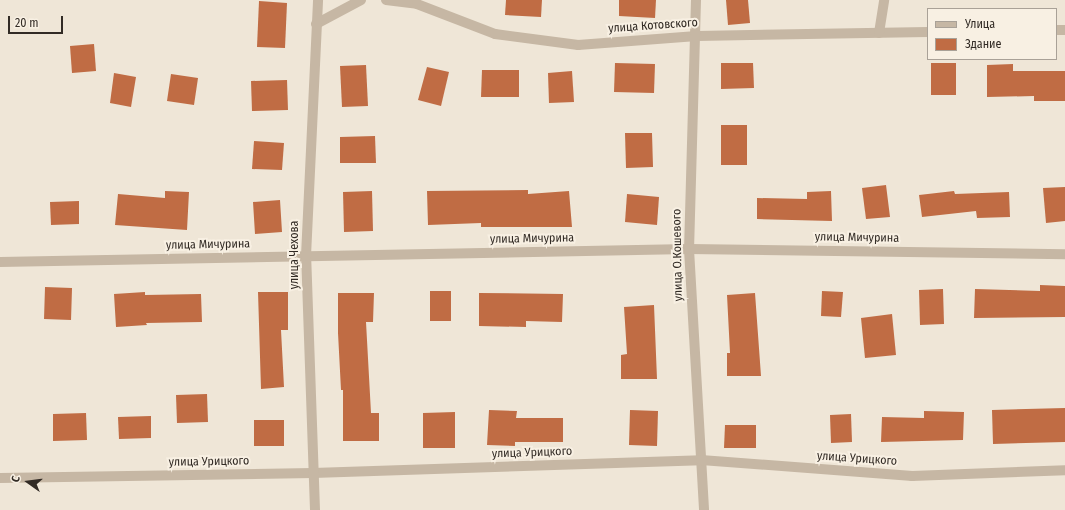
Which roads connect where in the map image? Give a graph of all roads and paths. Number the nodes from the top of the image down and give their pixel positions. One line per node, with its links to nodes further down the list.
1 (318, 0): 7 (street, улица Чехова)
2 (361, 0): 7 (street)
3 (386, 0): 6 (street, улица Котовского)
4 (696, 0): 10 (street, улица О.Кошевого)
5 (884, 0): 9 (street)
6 (419, 2): 10 (street, улица Котовского)
7 (316, 24): 13 (street, улица Чехова)
8 (927, 32): 9 (street, улица Котовского)
9 (879, 33): 10 (street, улица Котовского)
10 (697, 36): 11 (street, улица О.Кошевого)
11 (689, 249): 12 (street, улица Мичурина); 13 (street, улица Мичурина); 15 (street, улица О.Кошевого)
12 (1065, 254)
13 (306, 256): 14 (street, улица Мичурина); 17 (street, улица Чехова)
14 (0, 262)
15 (701, 460): 16 (street, улица Урицкого); 17 (street, улица Урицкого); 20 (street, улица О.Кошевого)
16 (1065, 470)
17 (313, 473): 18 (street, улица Урицкого); 19 (street, улица Чехова)
18 (0, 478)
19 (315, 510)
20 (704, 510)

